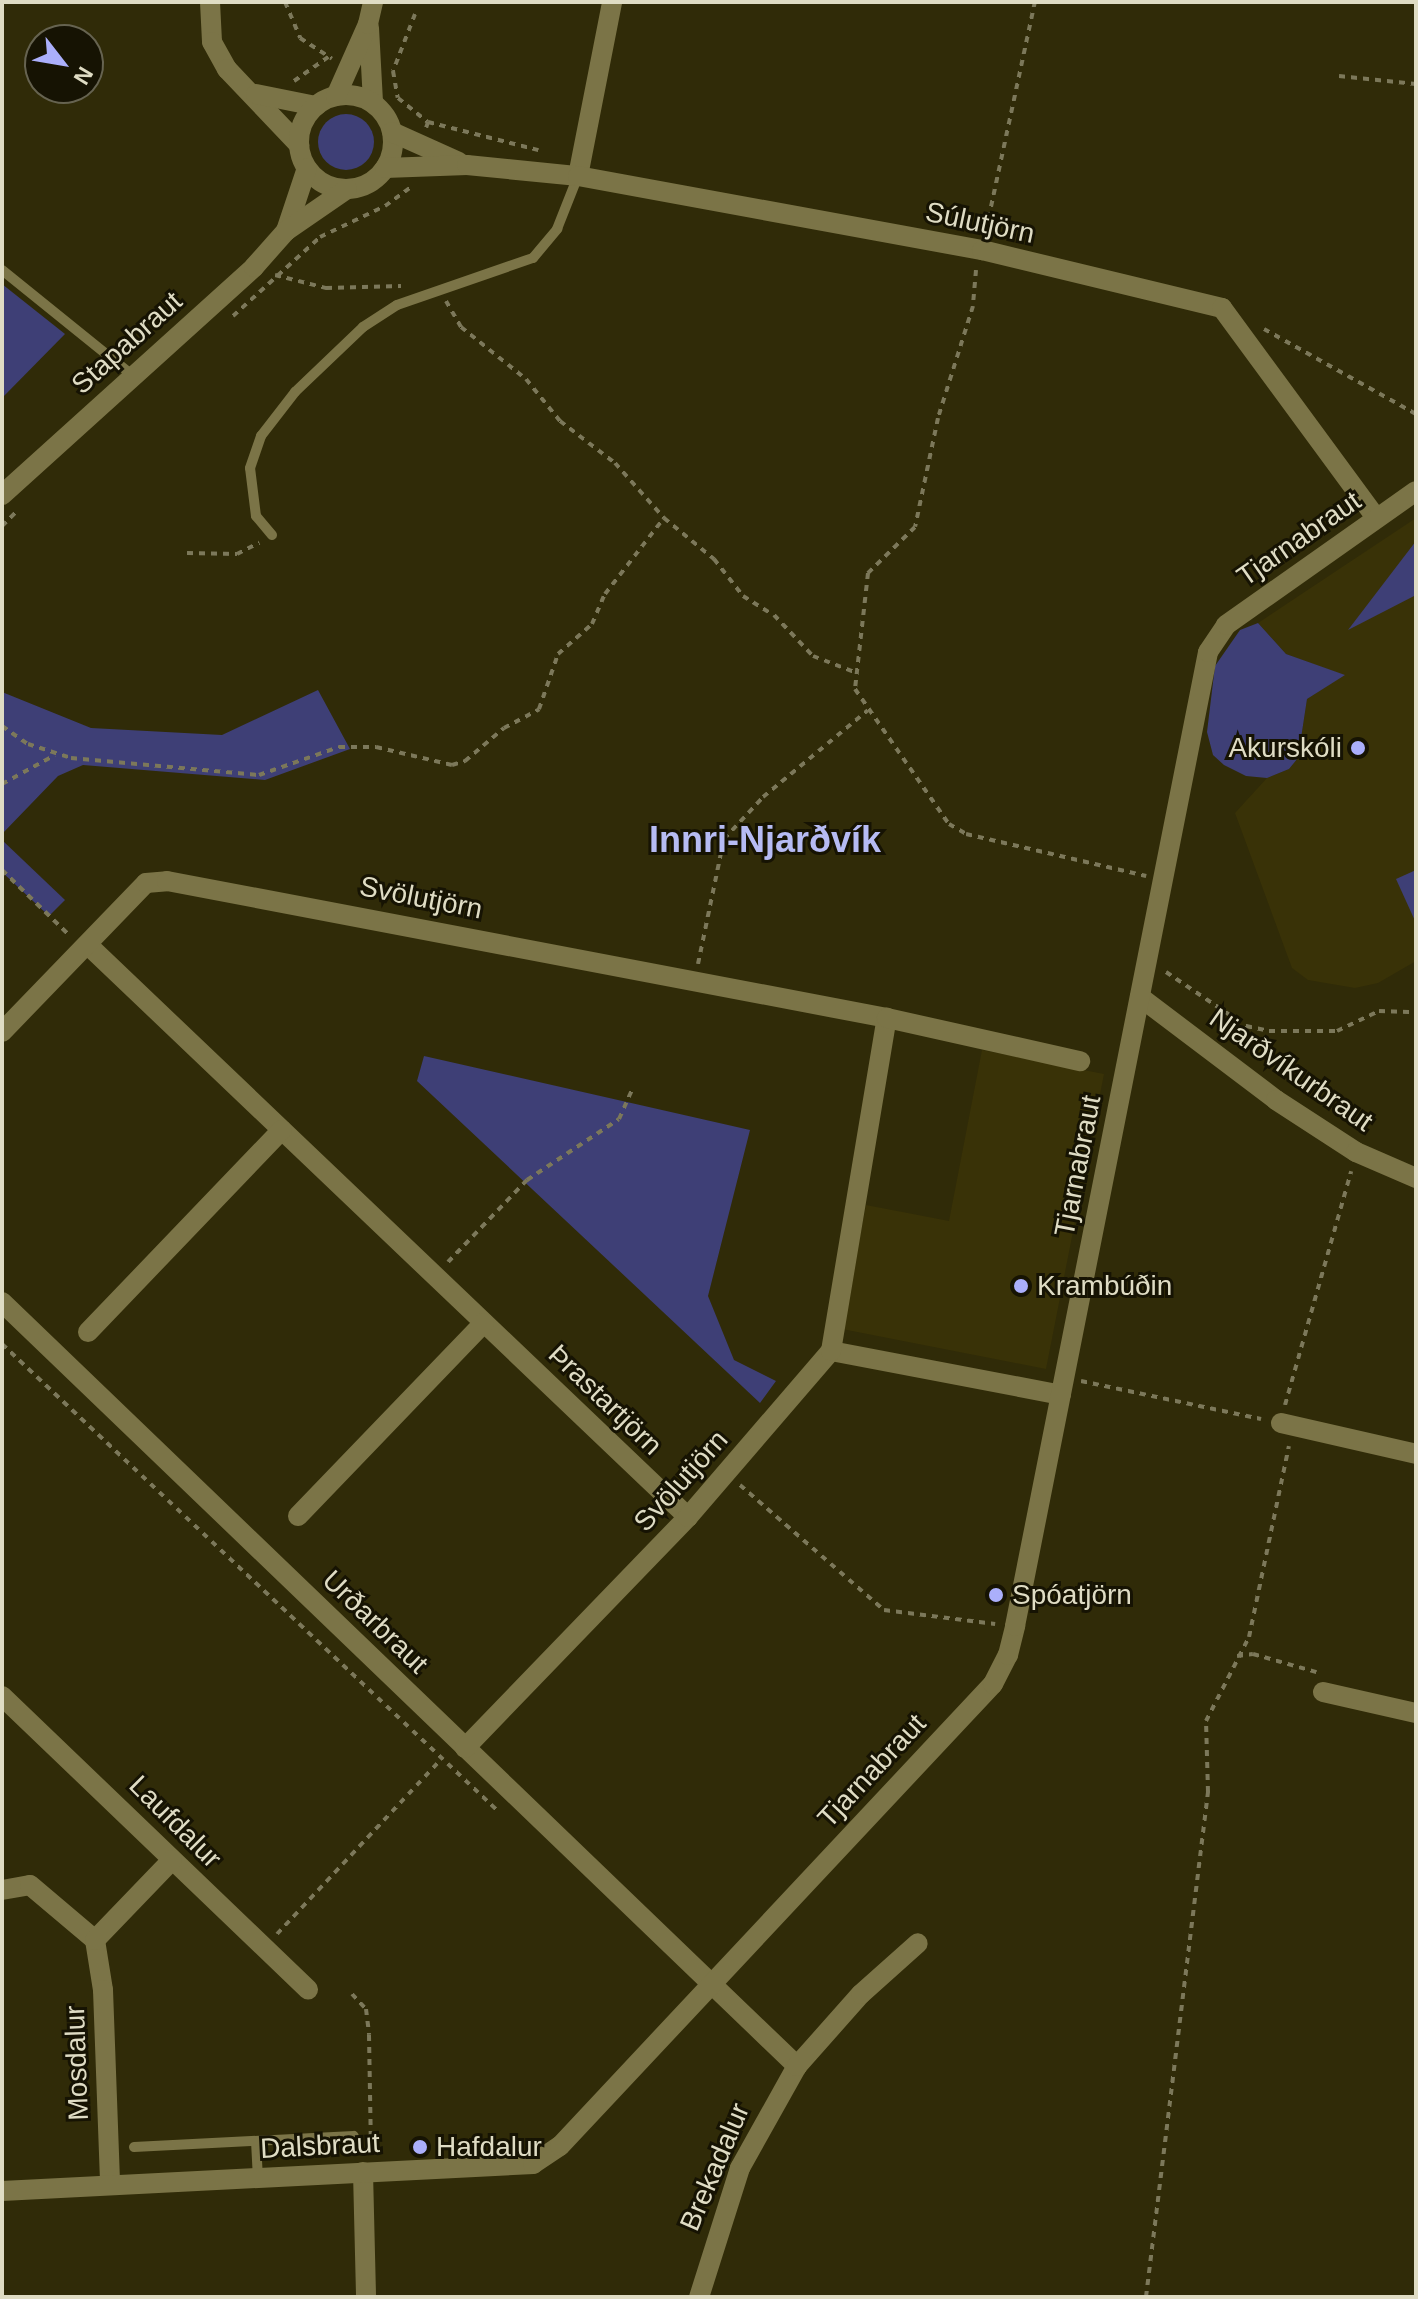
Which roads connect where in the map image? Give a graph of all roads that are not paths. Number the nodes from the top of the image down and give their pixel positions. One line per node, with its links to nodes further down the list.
1 (210, 2): 5 (street)
2 (373, 2): 4 (street)
3 (612, 2): 14 (street)
4 (368, 24): 6 (street); 7 (street)
5 (256, 94): 8 (street); 10 (street)
6 (336, 96): 7 (street); 8 (street)
7 (373, 103): 9 (street)
8 (316, 106): 10 (street)
9 (392, 132): 11 (street, Súlutjörn); 13 (street)
10 (299, 145): 12 (street)
11 (467, 165): 13 (street, Súlutjörn); 14 (street, Súlutjörn)
12 (307, 168): 15 (street); 16 (street, Stapabraut)
13 (385, 168): 15 (street, Stapabraut)
14 (578, 176): 21 (street, Súlutjörn); 22 (lane)
15 (347, 189): 16 (street, Stapabraut)
16 (286, 231): 18 (street, Stapabraut)
17 (2, 270): 18 (lane)
18 (132, 375): 20 (street, Stapabraut)
19 (1416, 491): 21 (street, Tjarnabraut)
20 (2, 495)
21 (1376, 518): 24 (street, Tjarnabraut)
22 (272, 535)
23 (86, 947): 25 (street, Svölutjörn); 26 (street, Svölutjörn); 28 (street, Þrastartjörn)
24 (1140, 997): 29 (street, Njarðvíkurbraut); 34 (street, Tjarnabraut)
25 (887, 1018): 27 (street, Svölutjörn); 33 (street)
26 (2, 1032)
27 (1080, 1061)
28 (282, 1130): 31 (street, Þrastartjörn); 32 (street)
29 (1416, 1178)
30 (2, 1302): 42 (street, Urðarbraut)
31 (484, 1323): 37 (street); 38 (street, Þrastartjörn)
32 (88, 1332)
33 (831, 1351): 34 (street); 38 (street, Svölutjörn)
34 (1063, 1387): 47 (street, Tjarnabraut)
35 (1281, 1423): 36 (street)
36 (1416, 1454)
37 (298, 1516)
38 (688, 1517): 42 (street, Svölutjörn)
39 (1323, 1692): 41 (street)
40 (2, 1696): 43 (street, Laufdalur)
41 (1416, 1713)
42 (465, 1748): 47 (street, Urðarbraut)
43 (172, 1860): 45 (street); 48 (street, Laufdalur)
44 (2, 1890): 45 (street)
45 (95, 1940): 55 (street, Mosdalur)
46 (918, 1943): 49 (street, Brekadalur)
47 (708, 1984): 49 (street); 53 (street, Dalsbraut)
48 (308, 1989)
49 (797, 2066): 58 (street, Brekadalur)
50 (354, 2136): 51 (lane)
51 (256, 2141): 52 (lane); 54 (lane)
52 (134, 2147)
53 (367, 2172): 54 (street, Dalsbraut); 57 (street)
54 (258, 2177): 55 (street, Dalsbraut)
55 (110, 2184): 56 (street, Dalsbraut)
56 (2, 2191)
57 (366, 2297)
58 (699, 2297)

